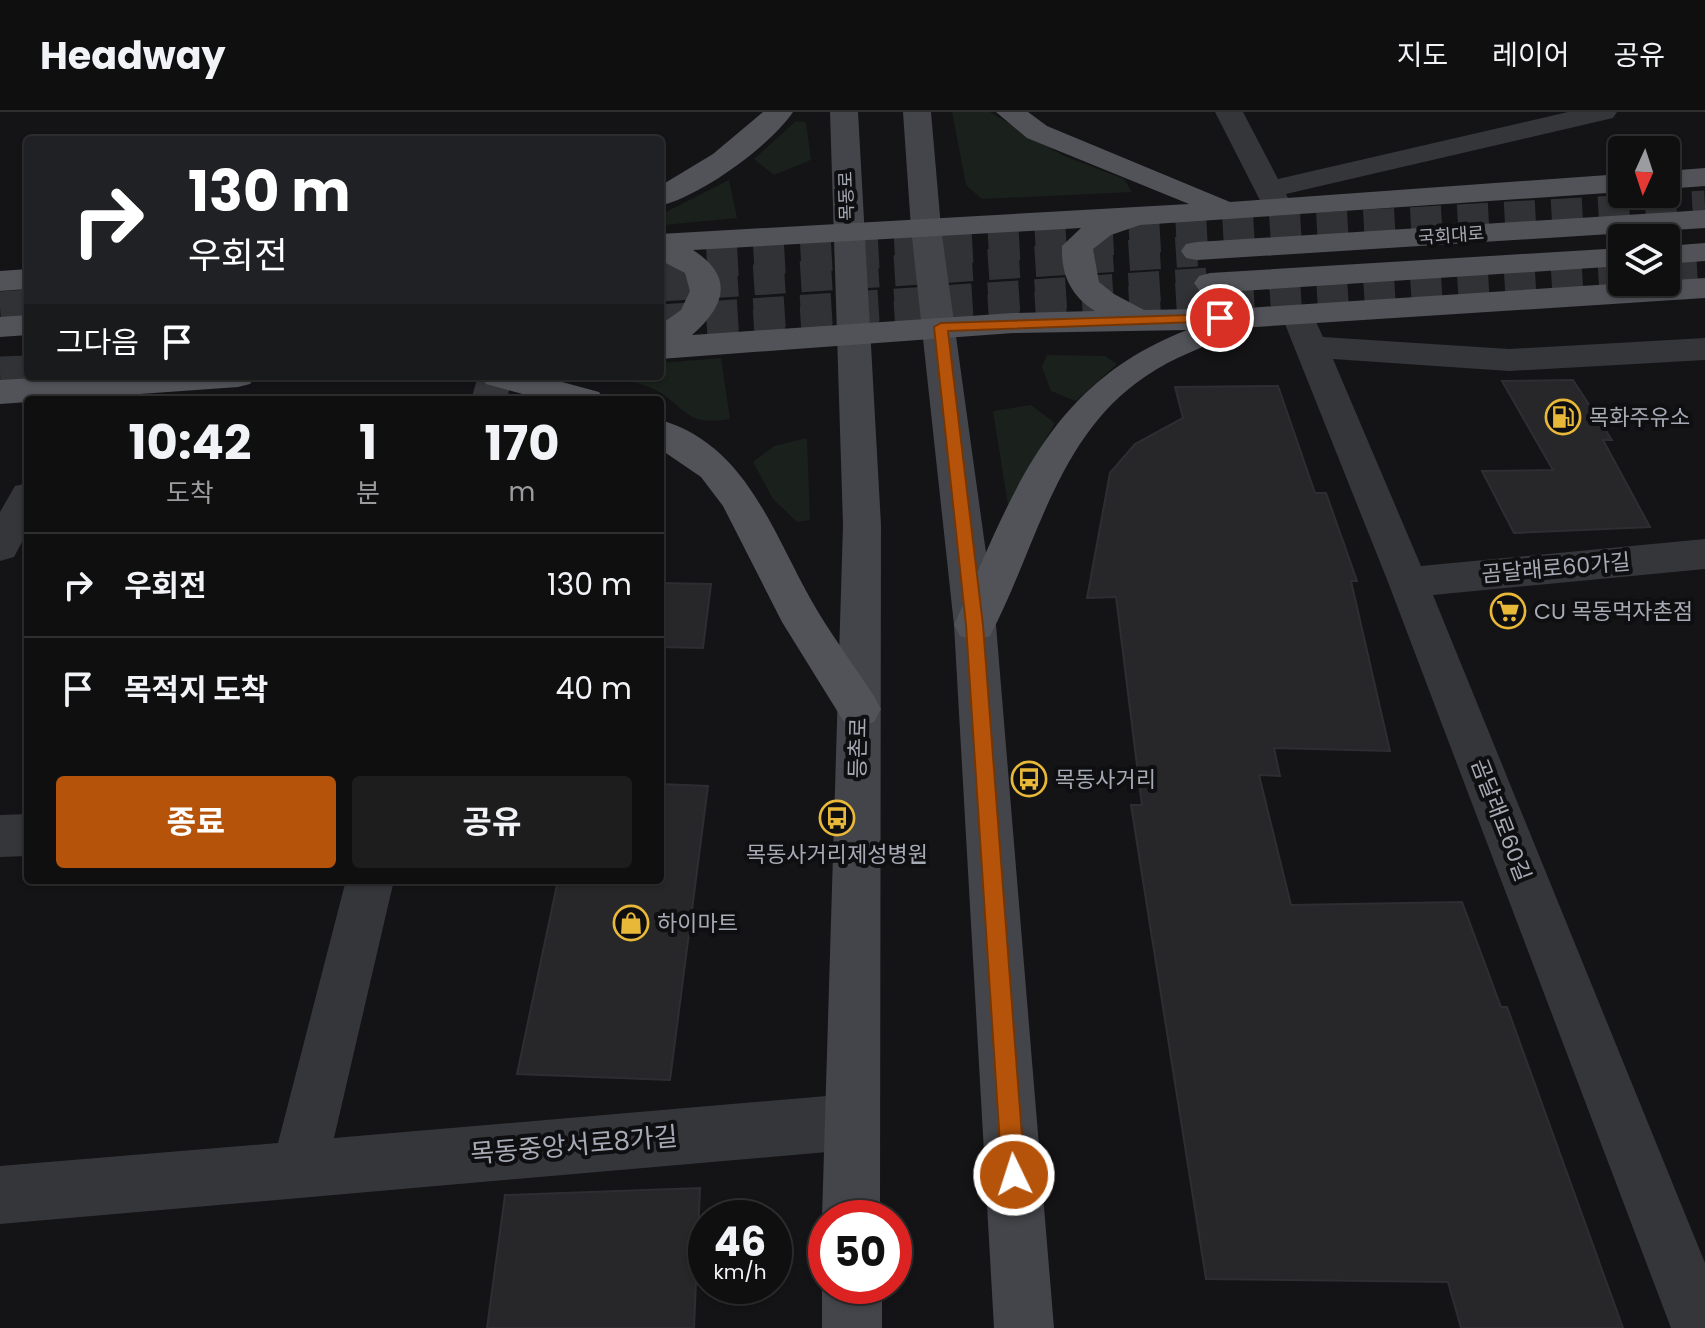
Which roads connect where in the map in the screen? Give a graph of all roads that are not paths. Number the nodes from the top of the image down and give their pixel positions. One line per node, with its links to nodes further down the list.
1 (779, 112): 10 (main road)
2 (844, 112): 16 (main road, 목동로)
3 (917, 112): 15 (main road)
4 (1010, 112): 12 (main road)
5 (1229, 112): 11 (street)
6 (1603, 112): 11 (street)
7 (1705, 177): 8 (main road)
8 (1680, 179)
9 (1608, 184): 11 (main road)
10 (664, 195)
11 (1272, 199): 12 (main road)
12 (1230, 210): 13 (main road)
13 (1150, 214): 15 (main road); 29 (main road)
14 (1705, 219): 18 (main road, 국회대로)
15 (926, 228): 16 (main road); 32 (main road)
16 (848, 233): 17 (main road); 24 (main road, 목동로)
17 (664, 243)
18 (1197, 251)
19 (664, 252): 35 (main road)
20 (1705, 252): 21 (main road)
21 (1680, 254)
22 (1608, 258): 26 (main road, 국회대로)
23 (24, 279): 25 (main road)
24 (851, 279): 34 (main road, 등촌로)
25 (0, 281)
26 (1210, 283)
27 (1705, 288): 33 (main road)
28 (1247, 318): 29 (main road); 33 (main road); 50 (main road)
29 (1139, 320): 32 (main road)
30 (24, 325): 31 (main road)
31 (0, 327)
32 (941, 327): 34 (main road); 50 (main road)
33 (1304, 330): 37 (street); 49 (street, 곰달래로60길)
34 (854, 334): 36 (main road); 51 (main road, 등촌로)
35 (664, 337)
36 (664, 348)
37 (1705, 349)
38 (24, 360): 39 (main road)
39 (0, 361)
40 (203, 380): 43 (main road)
41 (512, 380): 44 (main road)
42 (0, 392): 43 (main road)
43 (88, 393)
44 (572, 396)
45 (664, 435): 51 (main road)
46 (24, 503): 47 (street)
47 (0, 547)
48 (1705, 554): 49 (street, 곰달래로60가길)
49 (1408, 582): 62 (street, 곰달래로60길)
50 (975, 625): 61 (main road)
51 (859, 709): 55 (main road, 등촌로)
52 (24, 835): 53 (street)
53 (0, 836)
54 (369, 884): 56 (street)
55 (850, 1122): 56 (street, 목동중앙서로8가길); 58 (main road, 등촌로)
56 (299, 1169): 57 (street, 목동중앙서로8가길)
57 (0, 1195)
58 (851, 1200)
59 (852, 1304): 60 (main road)
60 (852, 1328)
61 (1024, 1328)
62 (1701, 1328)

